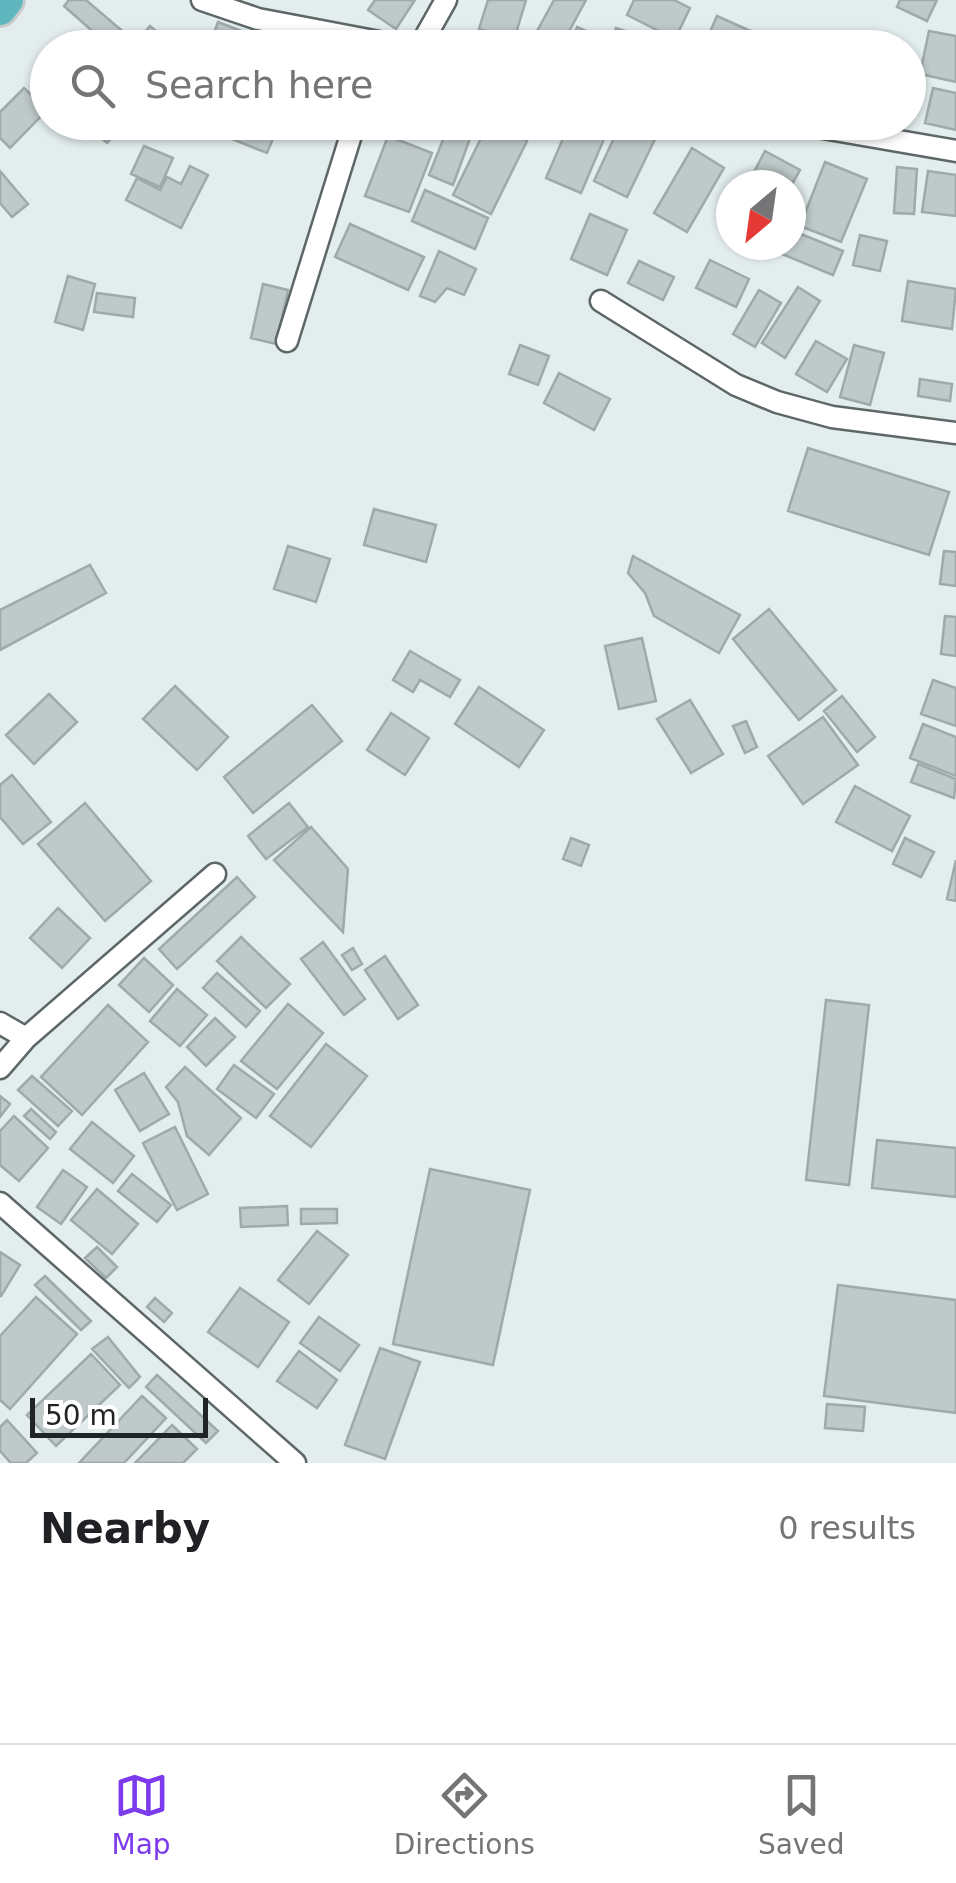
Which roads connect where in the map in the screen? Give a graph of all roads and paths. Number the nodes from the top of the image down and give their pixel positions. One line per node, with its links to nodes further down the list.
1 (7, 0): 4 (highway)
2 (202, 0): 5 (street)
3 (446, 0): 6 (street)
4 (0, 9)
5 (313, 30)
6 (429, 30)
7 (349, 140): 11 (street)
8 (892, 140): 9 (street)
9 (956, 151)
10 (601, 301): 12 (street)
11 (287, 341)
12 (956, 434)
13 (215, 874): 15 (street)
14 (0, 1023): 15 (street)
15 (26, 1038): 16 (street)
16 (0, 1068)
17 (0, 1203): 18 (street)
18 (295, 1463)

